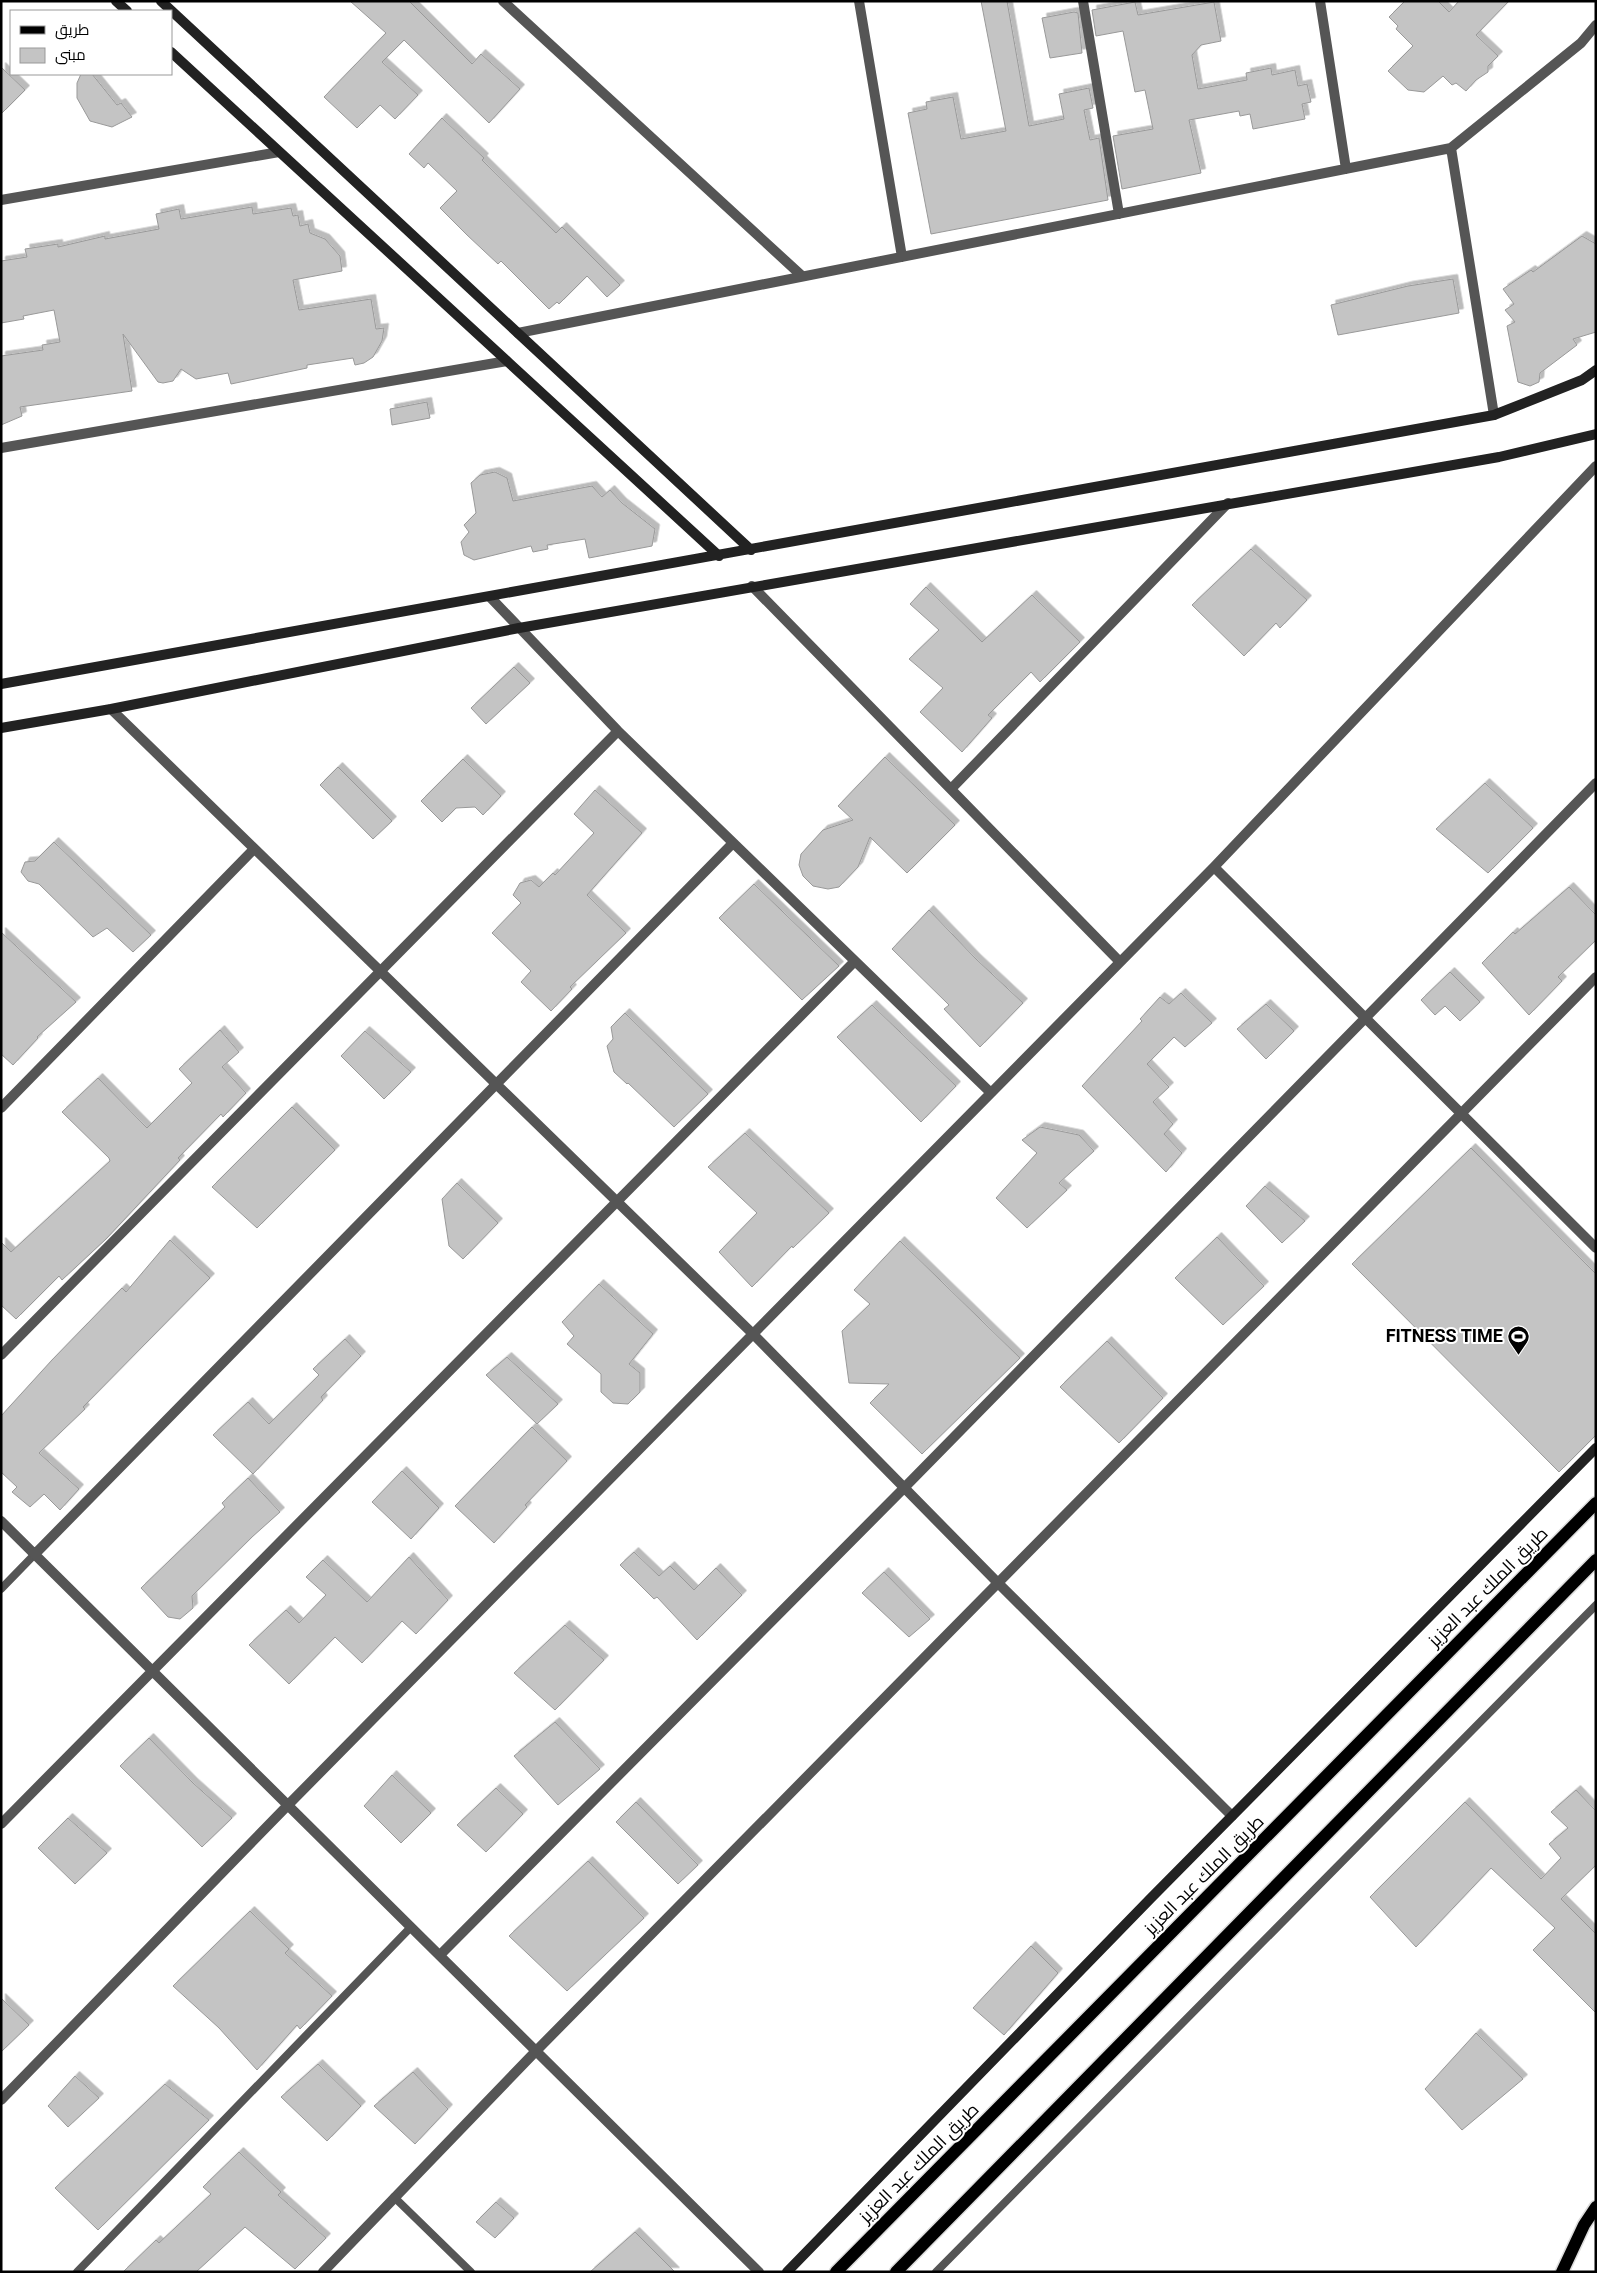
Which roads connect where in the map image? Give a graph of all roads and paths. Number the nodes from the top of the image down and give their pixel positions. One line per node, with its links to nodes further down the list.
1 (116, 1): 7 (street)
2 (161, 1): 8 (street)
3 (503, 1): 18 (street)
4 (859, 1): 17 (street)
5 (1083, 1): 16 (street)
6 (1320, 1): 14 (street)
7 (126, 10)
8 (171, 10)
9 (172, 11): 19 (street)
10 (1596, 25): 12 (street)
11 (172, 53): 13 (street)
12 (1451, 148): 14 (street); 22 (street)
13 (279, 152): 15 (street); 20 (street)
14 (1346, 169): 16 (street)
15 (4, 197)
16 (1119, 214): 17 (street)
17 (902, 257): 18 (street)
18 (802, 276): 19 (street)
19 (518, 333): 27 (street)
20 (507, 361): 24 (street); 28 (street)
21 (1596, 370): 22 (street)
22 (1494, 415): 27 (street)
23 (1596, 434): 26 (street)
24 (1, 448)
25 (1596, 466): 40 (street)
26 (1228, 503): 29 (street); 37 (street)
27 (752, 550): 28 (street)
28 (718, 556): 30 (street)
29 (752, 586): 31 (street); 37 (street)
30 (490, 597): 31 (street); 32 (street)
31 (519, 628): 33 (street); 35 (street)
32 (1, 684)
33 (111, 709): 34 (street); 39 (street)
34 (1, 728)
35 (618, 731): 38 (street); 43 (street)
36 (1596, 783): 45 (street)
37 (951, 790): 42 (street)
38 (733, 843): 41 (street); 46 (street)
39 (254, 849): 43 (street); 48 (street)
40 (1214, 866): 42 (street); 45 (street)
41 (855, 961): 47 (street); 50 (street)
42 (1120, 962): 47 (street)
43 (381, 972): 46 (street); 53 (street)
44 (1596, 977): 49 (street)
45 (1365, 1017): 49 (street); 55 (street)
46 (496, 1084): 50 (street); 58 (street)
47 (991, 1092): 52 (street)
48 (1, 1108)
49 (1462, 1113): 51 (street); 60 (street)
50 (617, 1202): 52 (street); 63 (street)
51 (1596, 1248)
52 (752, 1334): 55 (street); 64 (street)
53 (1, 1355)
54 (1596, 1448): 65 (street)
55 (904, 1488): 60 (street); 68 (street)
56 (1596, 1503): 78 (main road, طريق الملك عبد العزيز)
57 (1, 1521): 58 (street)
58 (35, 1554): 61 (lane); 63 (street)
59 (1596, 1560): 79 (main road)
60 (998, 1583): 65 (street); 69 (street)
61 (1, 1589)
62 (1596, 1605): 80 (lane)
63 (153, 1671): 64 (street); 66 (street)
64 (288, 1805): 67 (street); 70 (street)
65 (1232, 1816): 77 (street)
66 (1, 1824)
67 (411, 1927): 68 (street); 73 (lane)
68 (440, 1956): 69 (street)
69 (536, 2051): 71 (street); 76 (street)
70 (1, 2100)
71 (394, 2198): 74 (street); 75 (lane)
72 (1596, 2207): 81 (main road)
73 (77, 2272)
74 (322, 2272)
75 (471, 2272)
76 (758, 2272)
77 (786, 2272)
78 (836, 2272)
79 (896, 2272)
80 (936, 2272)
81 (1562, 2272)

